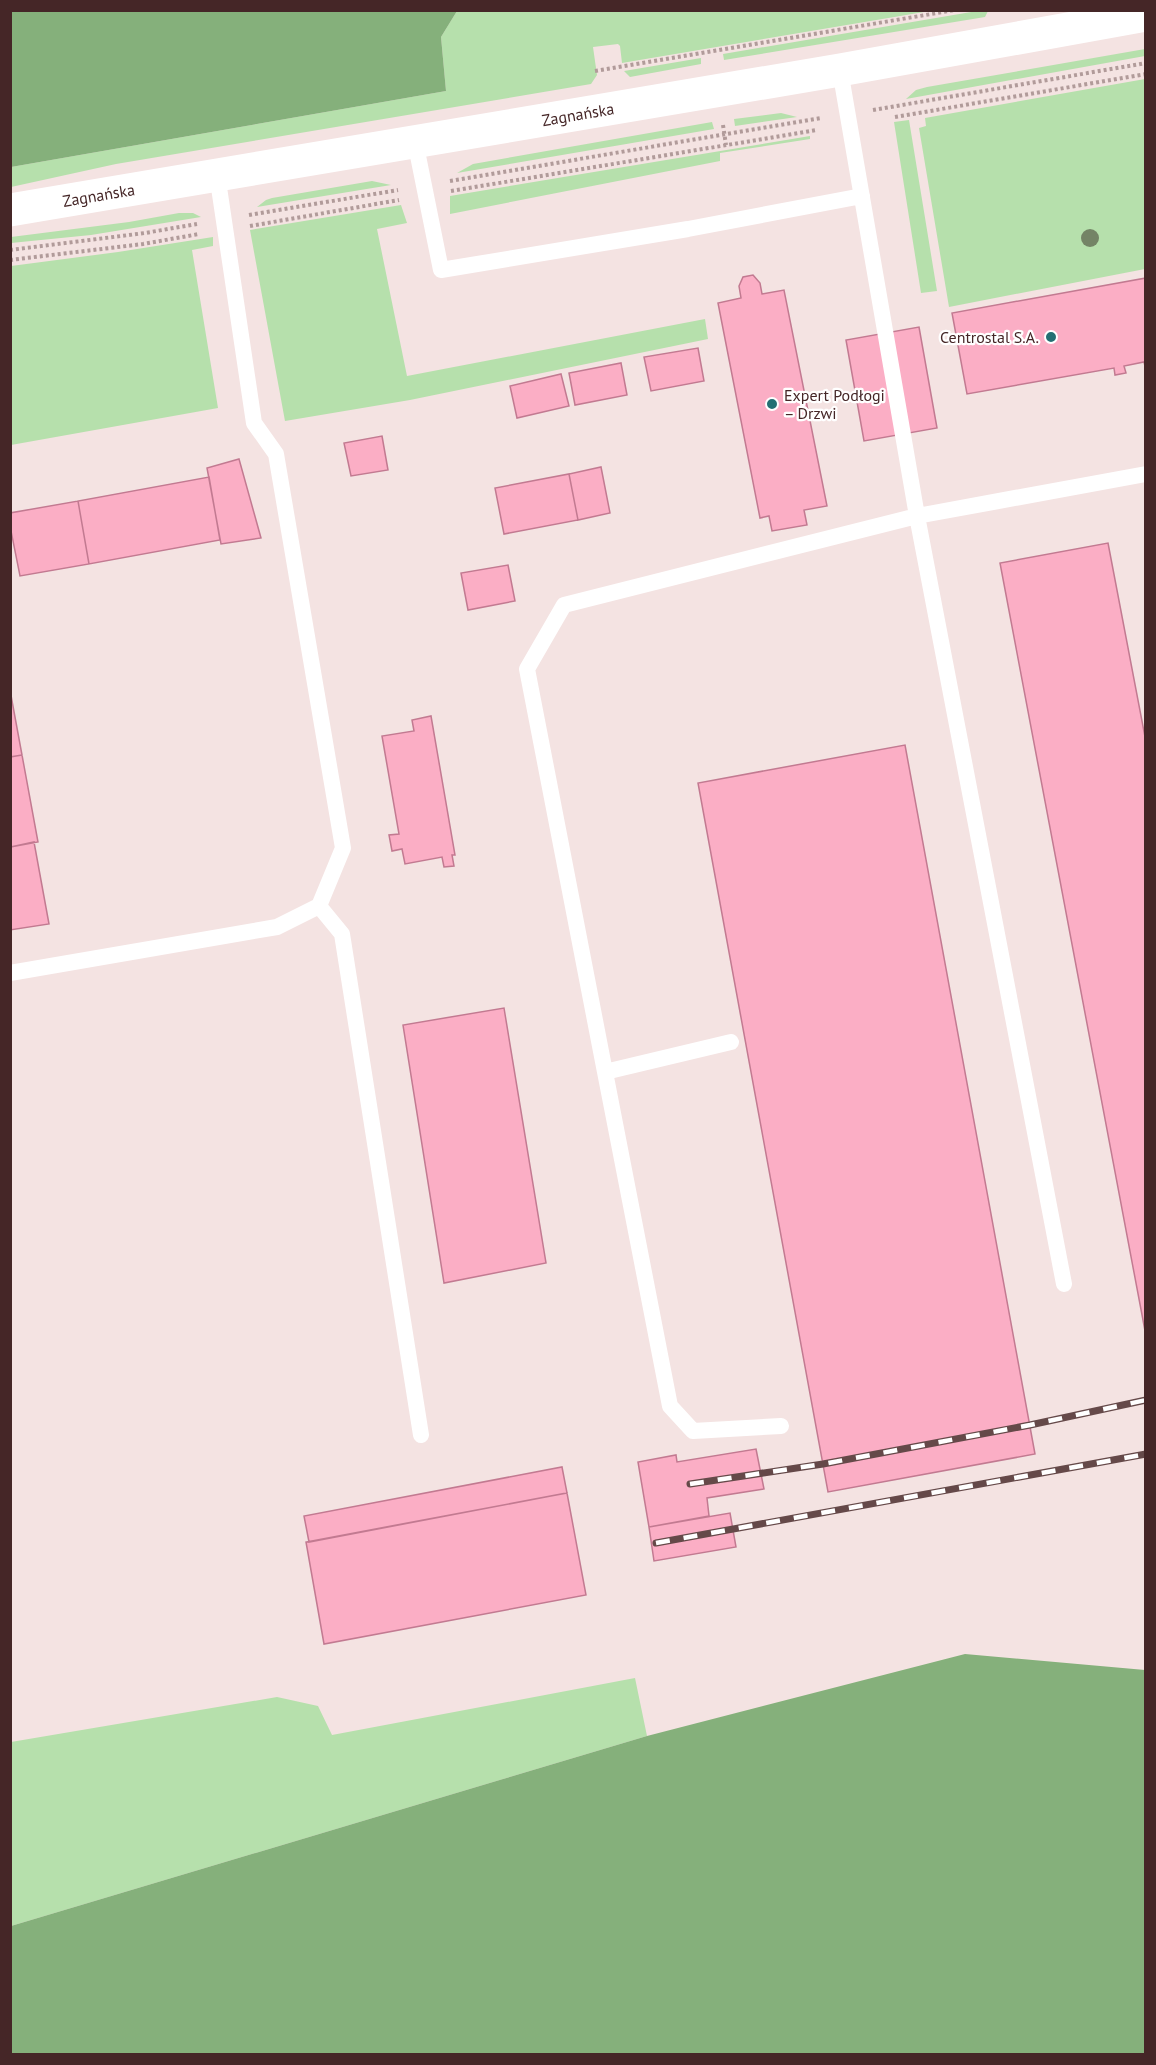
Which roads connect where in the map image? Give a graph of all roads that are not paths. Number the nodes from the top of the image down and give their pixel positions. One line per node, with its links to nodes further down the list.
1 (1146, 15): 2 (street, Zagnańska)
2 (840, 70): 3 (street, Zagnańska); 5 (lane)
3 (415, 141): 4 (street, Zagnańska); 5 (lane)
4 (217, 174): 6 (street, Zagnańska); 9 (lane)
5 (862, 196): 8 (lane)
6 (10, 210)
7 (1146, 474): 8 (lane)
8 (916, 516): 12 (lane); 13 (lane)
9 (319, 906): 10 (lane); 15 (lane)
10 (10, 973)
11 (731, 1042): 12 (lane)
12 (606, 1072): 14 (lane)
13 (1064, 1284)
14 (781, 1426)
15 (420, 1435)

